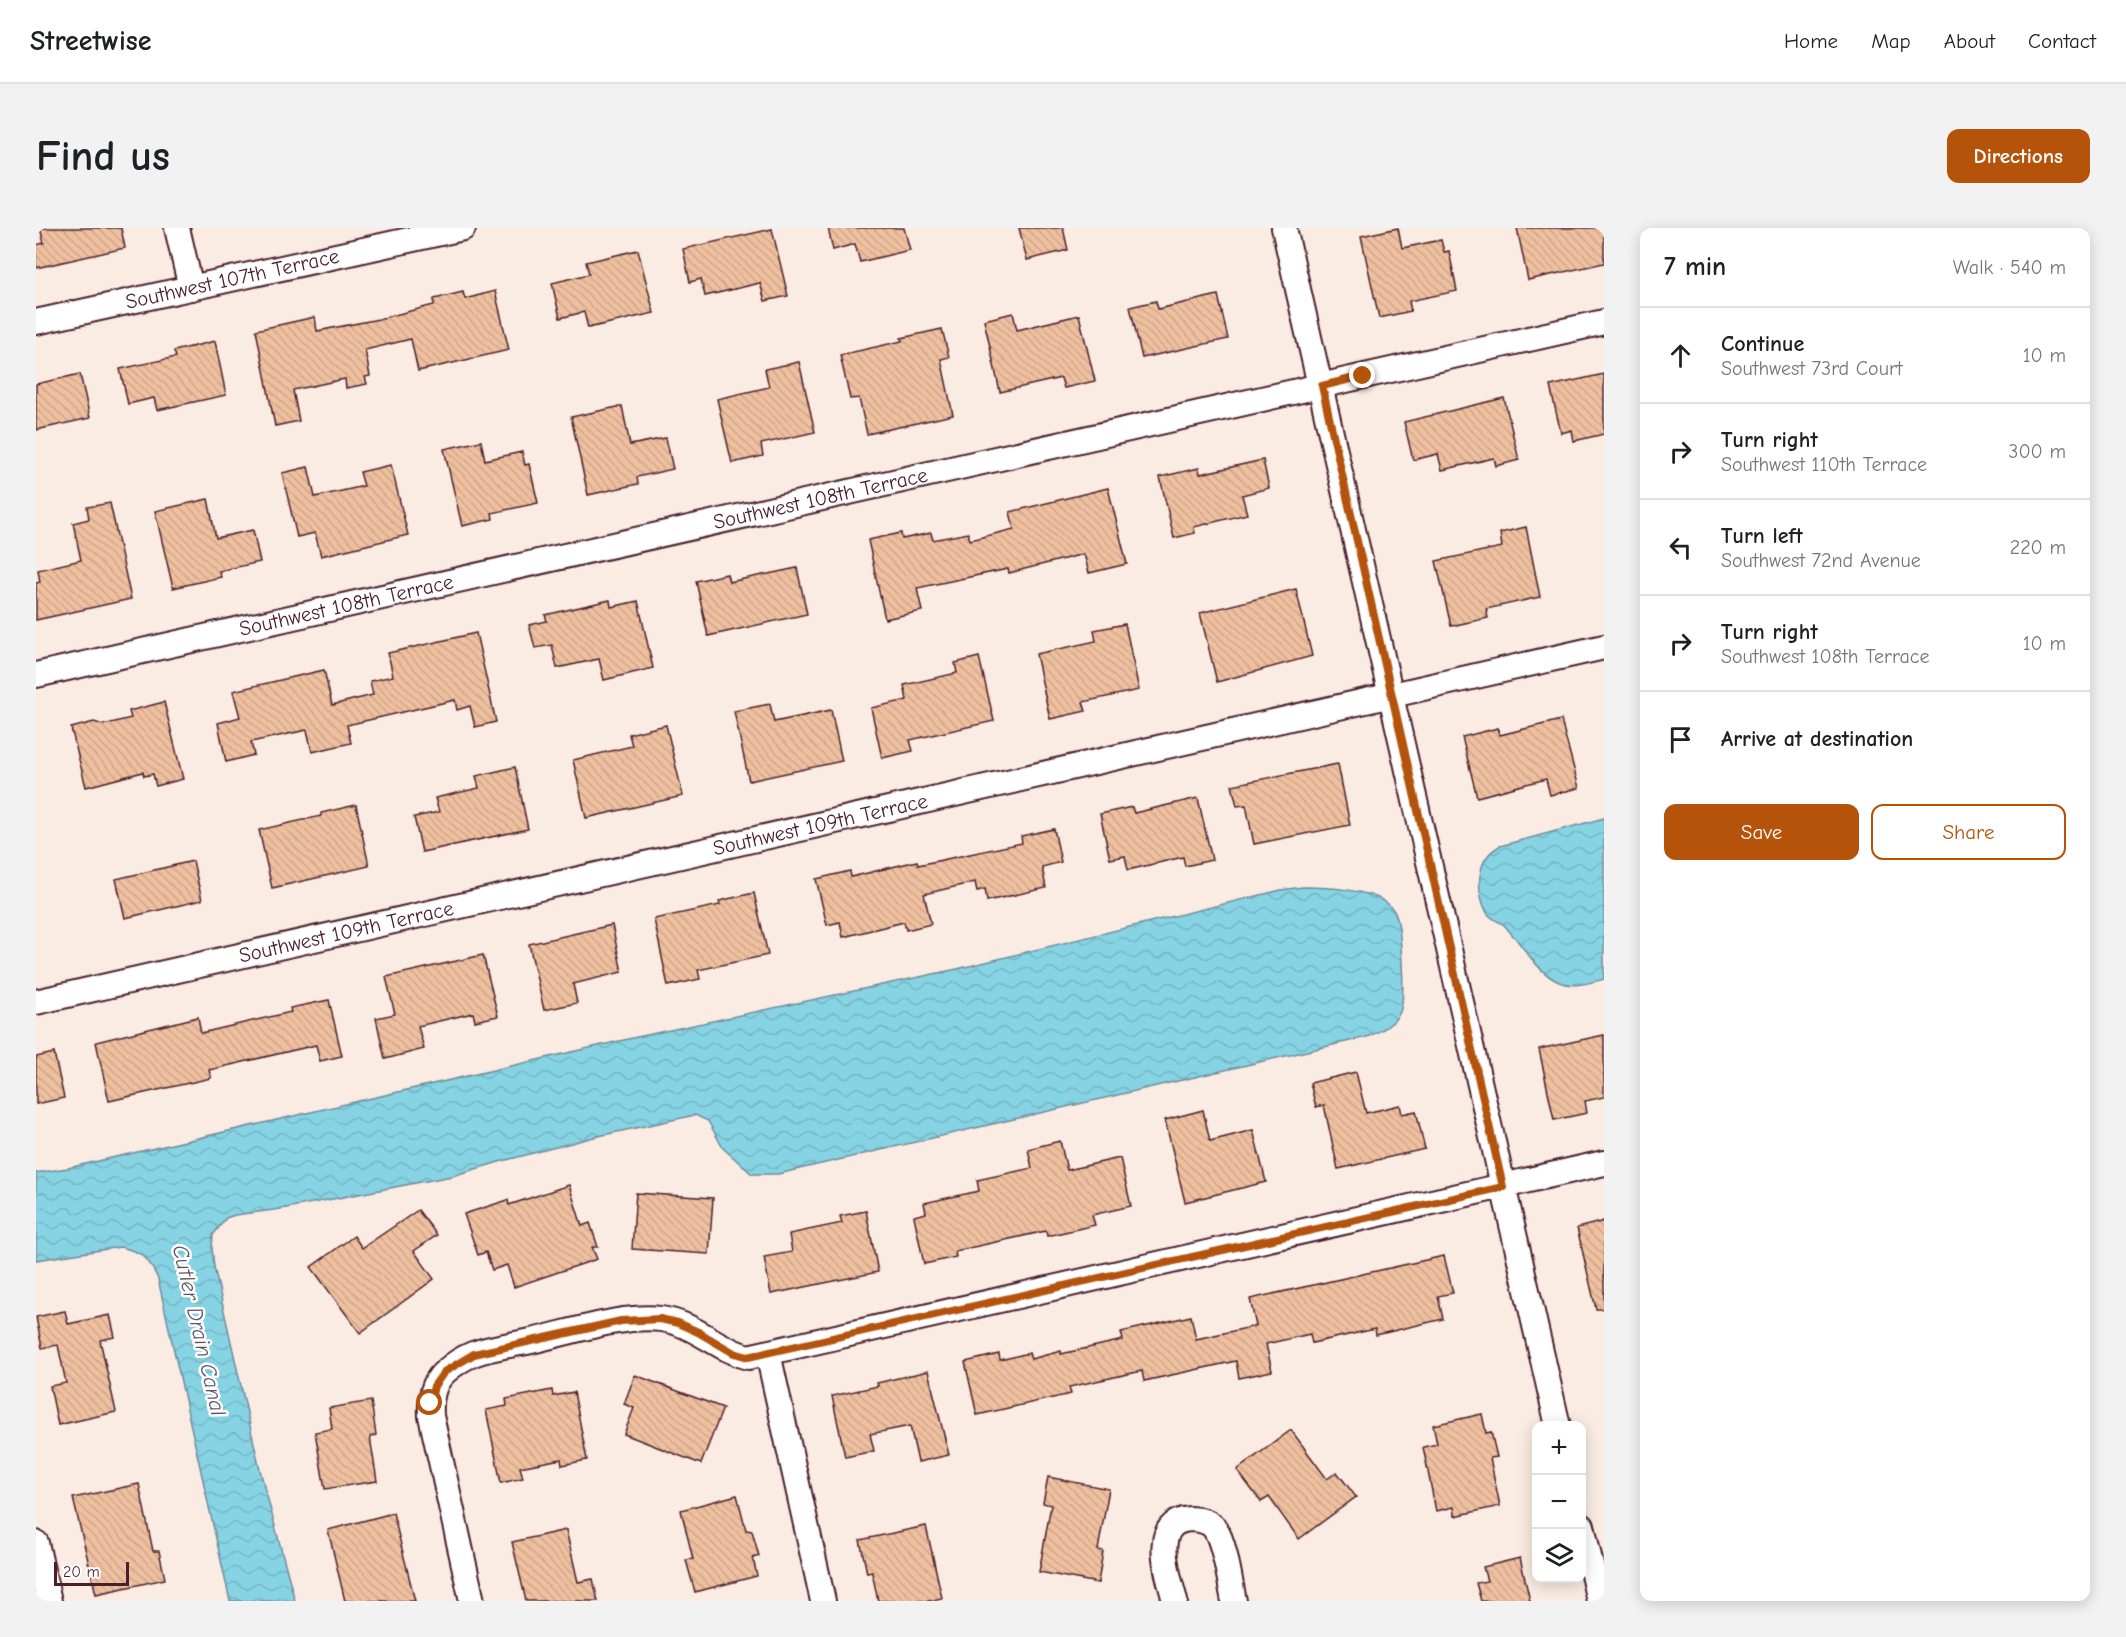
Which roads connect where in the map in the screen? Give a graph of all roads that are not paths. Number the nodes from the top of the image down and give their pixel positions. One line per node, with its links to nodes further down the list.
1 (177, 228): 4 (street)
2 (463, 228): 4 (street, Southwest 107th Terrace)
3 (1284, 228): 7 (street)
4 (191, 288): 5 (street, Southwest 107th Terrace)
5 (36, 322)
6 (1604, 322): 7 (street, Southwest 108th Terrace)
7 (1322, 386): 9 (street, Southwest 108th Terrace); 10 (street)
8 (1604, 647): 10 (street, Southwest 109th Terrace)
9 (36, 675)
10 (1391, 695): 11 (street, Southwest 109th Terrace); 13 (street)
11 (36, 1002)
12 (1604, 1162): 13 (street)
13 (1503, 1187): 14 (street); 15 (street)
14 (768, 1353): 19 (street); 20 (street)
15 (1557, 1421)
16 (1582, 1529): 23 (street)
17 (36, 1543): 18 (street)
18 (49, 1601)
19 (472, 1601)
20 (823, 1601)
21 (1175, 1601): 22 (street)
22 (1234, 1601)
23 (1599, 1601)

